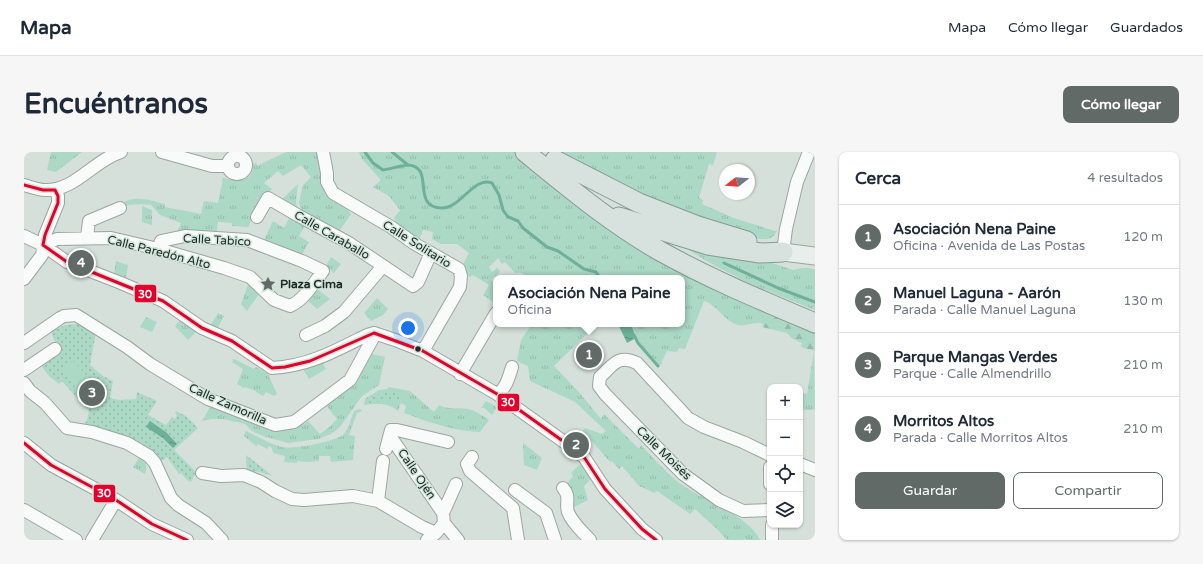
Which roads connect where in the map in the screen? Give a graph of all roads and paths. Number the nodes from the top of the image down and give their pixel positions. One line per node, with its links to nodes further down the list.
1 (121, 152): 9 (street)
2 (162, 152): 6 (street)
3 (323, 152): 18 (street, Calle Solitario)
4 (525, 152): 7 (main road)
5 (809, 152): 17 (street)
6 (241, 154)
7 (549, 161): 12 (main road); 17 (main road); 25 (main road)
8 (24, 185): 9 (street)
9 (55, 190): 15 (street)
10 (120, 208): 14 (street)
11 (257, 217): 20 (street, Calle Caraballo)
12 (633, 221): 17 (main road); 23 (main road)
13 (24, 236): 15 (street)
14 (86, 238): 15 (street, Calle Paredón Alto); 16 (street, Calle Paredón Alto)
15 (43, 245): 21 (street); 26 (street)
16 (158, 249): 22 (street, Calle Paredón Alto); 22 (street, Calle Tabico)
17 (783, 252): 19 (main road)
18 (431, 253): 20 (street, Calle Caraballo); 30 (street, Calle Solitario)
19 (815, 256)
20 (383, 266): 27 (street)
21 (24, 279)
22 (282, 303)
23 (815, 316)
24 (493, 318): 33 (street)
25 (815, 323)
26 (374, 333): 28 (street, Calle Zamorilla); 30 (street)
27 (306, 335)
28 (24, 343)
29 (55, 349): 32 (street)
30 (423, 351): 33 (street)
31 (512, 367): 35 (street)
32 (24, 370)
33 (460, 374): 35 (street)
34 (24, 383): 59 (street)
35 (497, 394): 64 (street)
36 (390, 433): 37 (street); 39 (street); 53 (street, Calle Ojén)
37 (448, 442)
38 (24, 443): 49 (street)
39 (386, 449)
40 (767, 454): 52 (street, Calle Moisés)
41 (469, 460): 61 (street)
42 (383, 461): 50 (street)
43 (803, 465): 44 (street)
44 (815, 470)
45 (202, 473): 50 (street)
46 (456, 484): 53 (street)
47 (563, 488): 63 (street)
48 (515, 490): 62 (street)
49 (116, 500): 57 (street); 58 (street)
50 (378, 501): 55 (street)
51 (24, 510): 56 (street)
52 (767, 510)
53 (444, 518): 55 (street); 60 (street, Calle Ojén)
54 (772, 528): 65 (street)
55 (434, 538)
56 (76, 540)
57 (92, 540)
58 (187, 540)
59 (222, 540)
60 (458, 540)
61 (518, 540)
62 (555, 540)
63 (590, 540)
64 (656, 540)
65 (772, 540)

